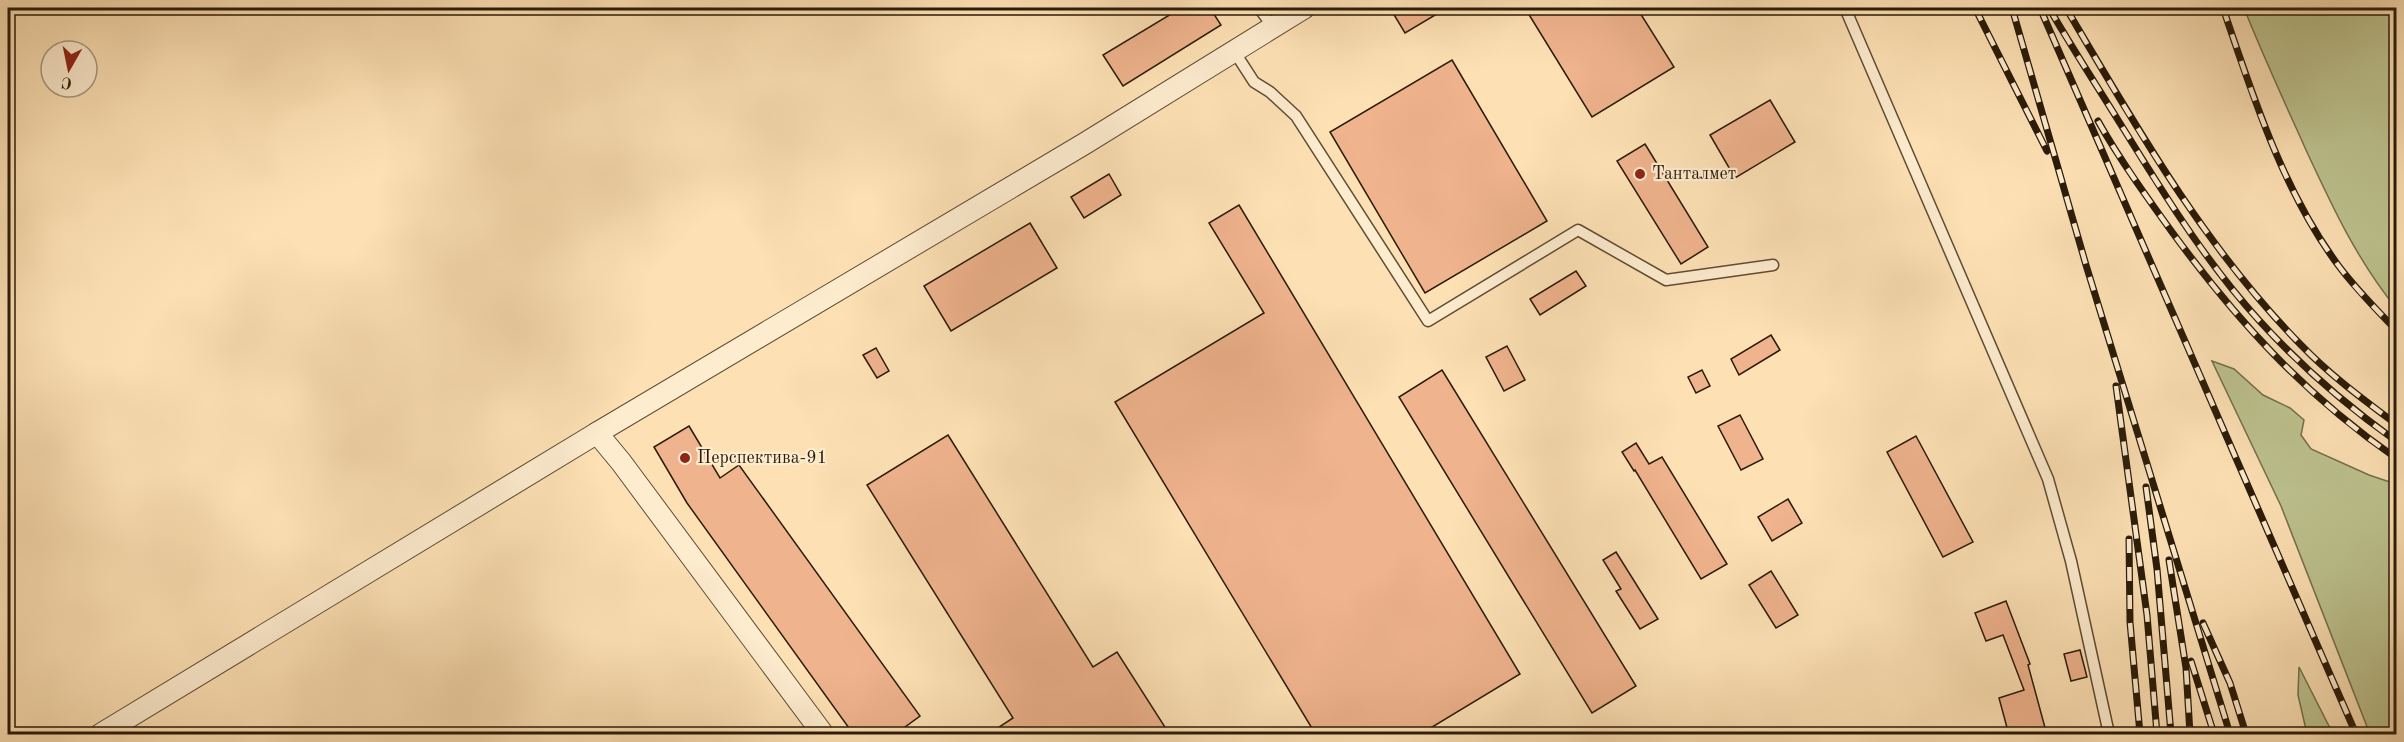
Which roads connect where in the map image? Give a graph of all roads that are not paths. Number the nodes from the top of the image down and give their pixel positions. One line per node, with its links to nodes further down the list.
1 (1259, 8): 4 (lane)
2 (1304, 8): 4 (street)
3 (1845, 8): 10 (lane)
4 (1272, 27): 5 (street)
5 (1234, 51): 6 (lane); 7 (street)
6 (1773, 265)
7 (597, 433): 8 (street); 9 (street)
8 (101, 735)
9 (823, 735)
10 (2109, 735)

